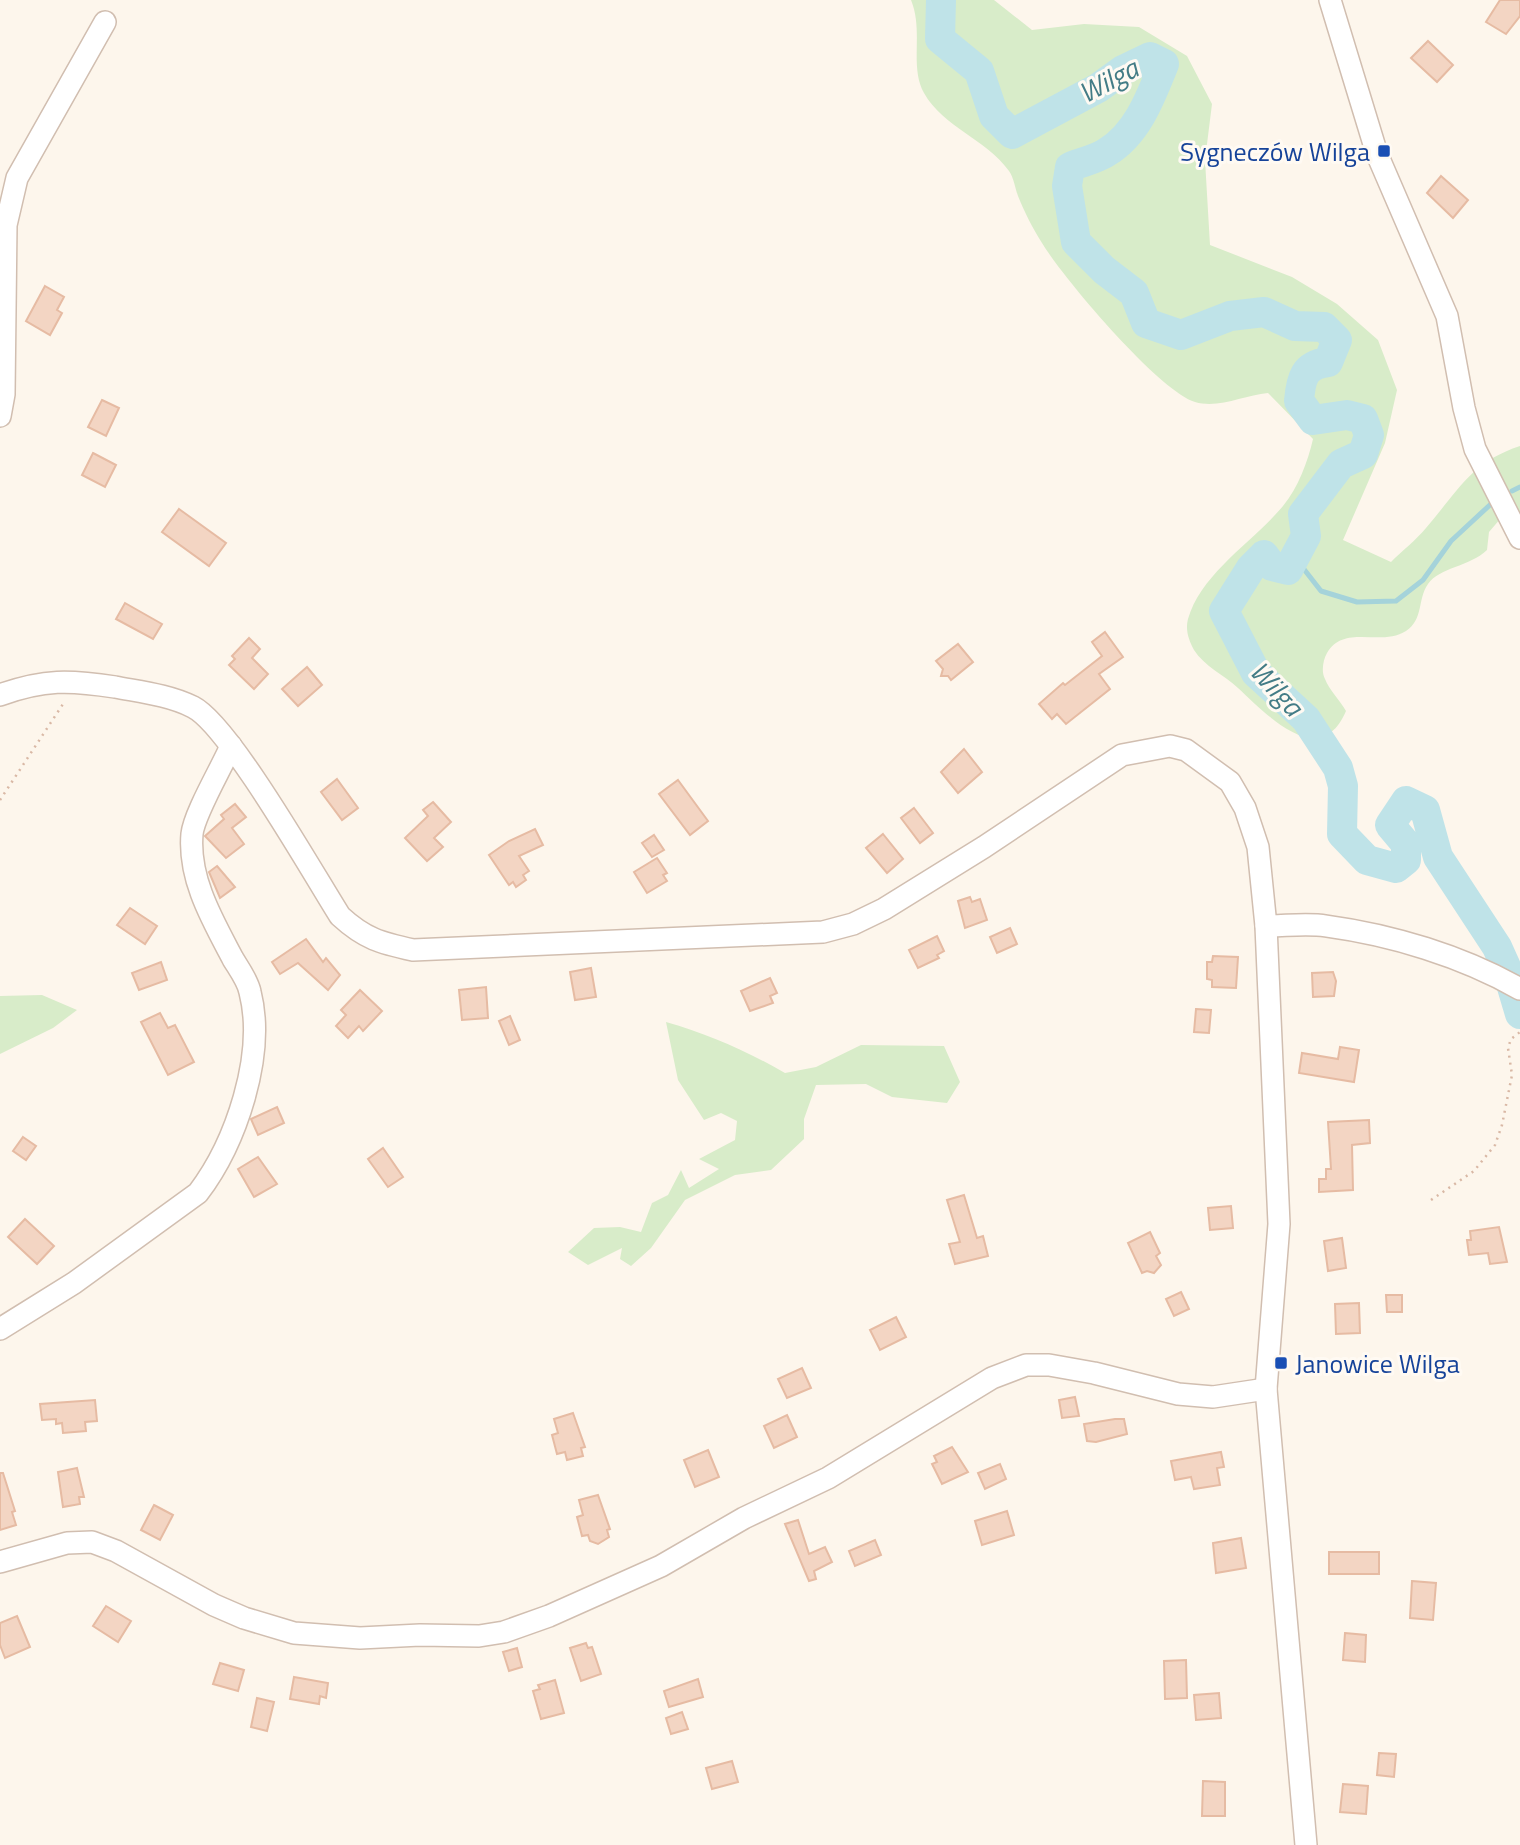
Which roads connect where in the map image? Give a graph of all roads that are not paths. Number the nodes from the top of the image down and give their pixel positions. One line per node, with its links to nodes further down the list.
1 (1330, 0): 4 (street)
2 (105, 22): 3 (street)
3 (0, 416)
4 (1520, 538)
5 (0, 695): 6 (street)
6 (231, 747): 7 (street); 9 (street)
7 (1266, 926): 8 (street); 10 (street)
8 (1520, 989)
9 (0, 1329)
10 (1266, 1389): 11 (street); 12 (street)
11 (0, 1562)
12 (1306, 1845)

